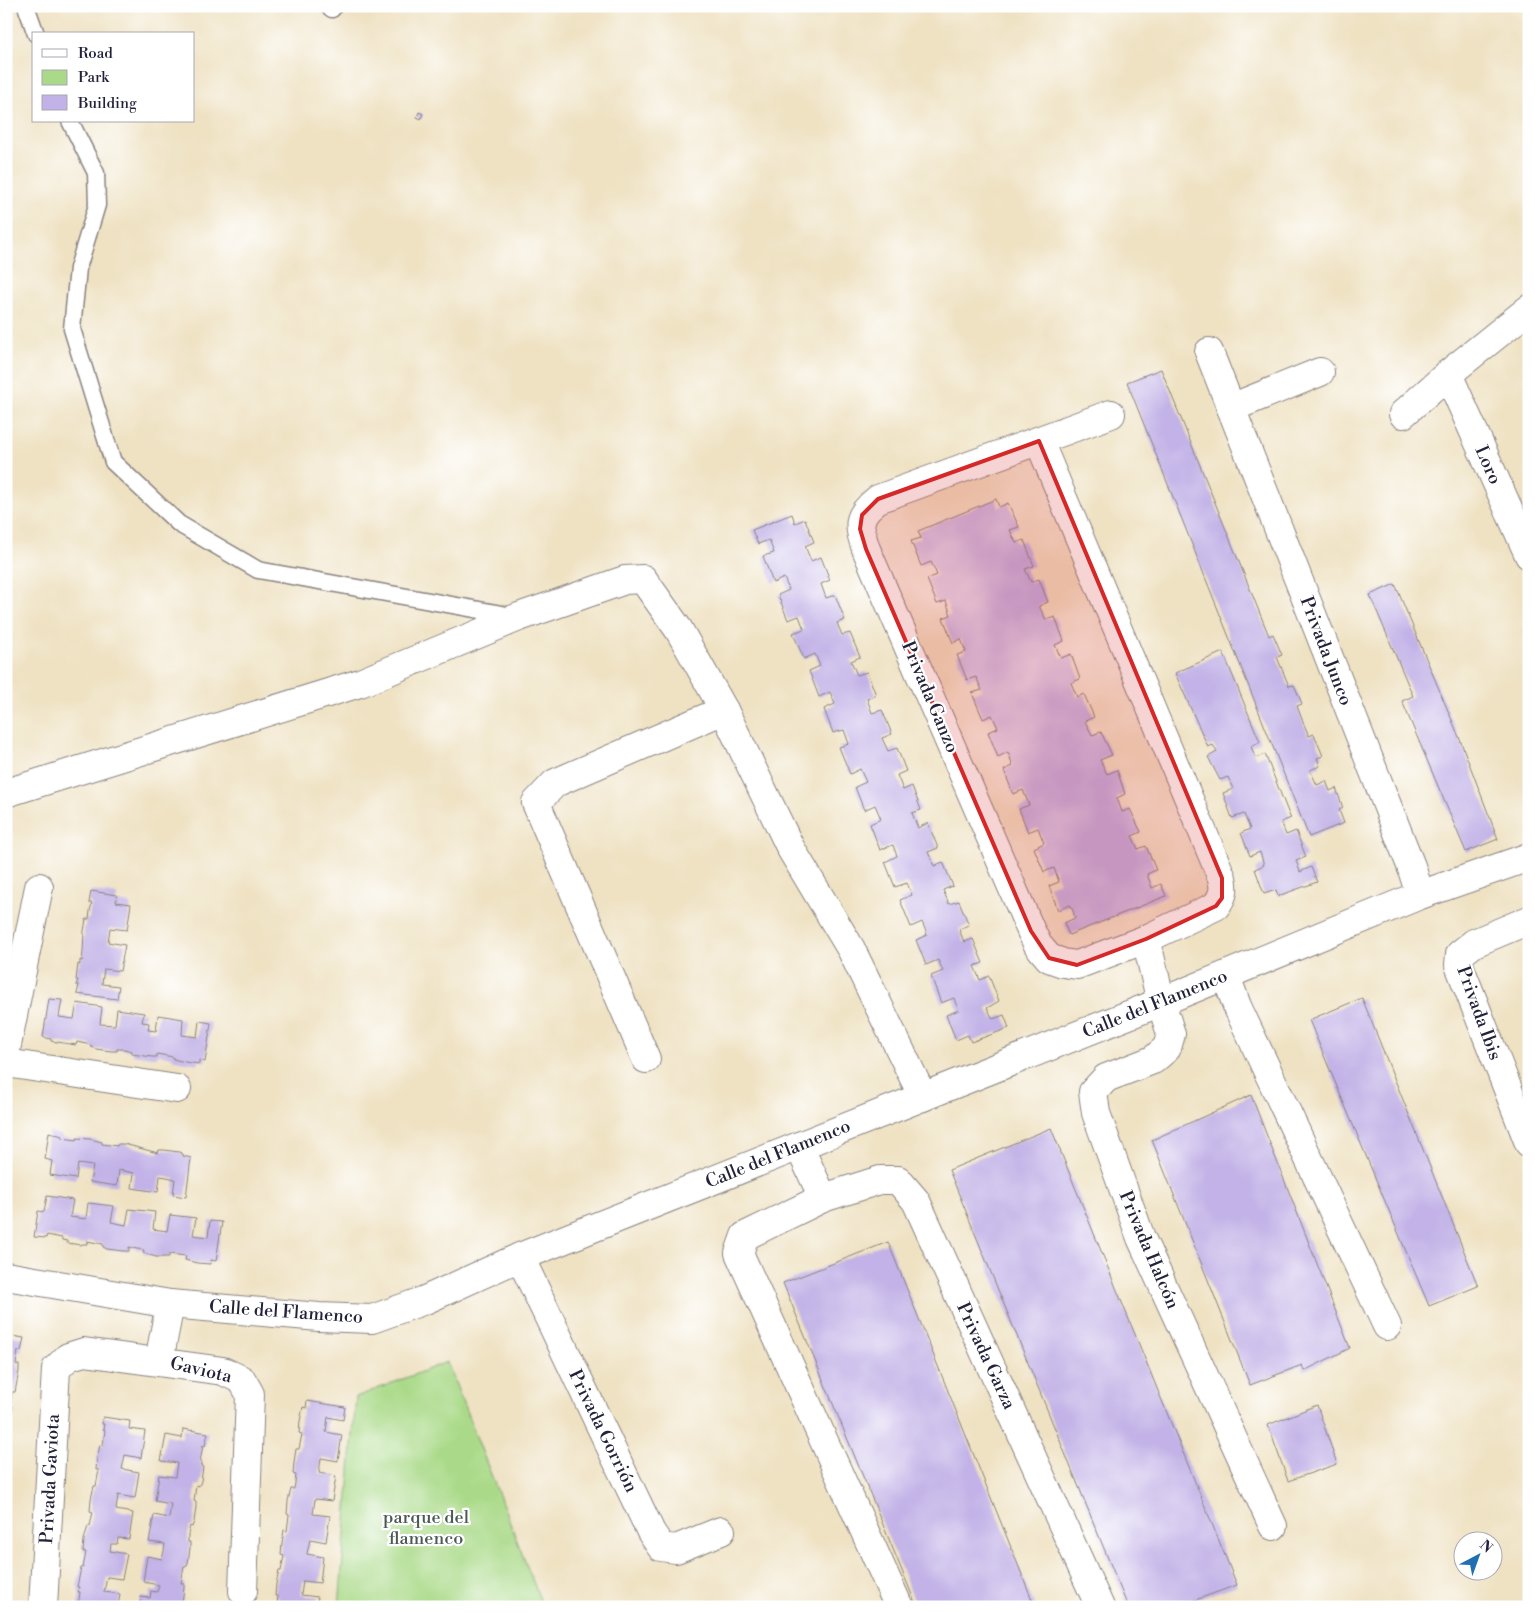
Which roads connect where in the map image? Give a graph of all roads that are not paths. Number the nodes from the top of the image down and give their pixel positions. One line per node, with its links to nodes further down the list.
1 (26, 6): 2 (lane)
2 (35, 32)
3 (71, 122): 13 (lane)
4 (1529, 309): 7 (street)
5 (1209, 352): 8 (street, Privada Junco)
6 (1320, 372): 8 (street)
7 (1448, 374): 10 (street); 12 (street, Loro)
8 (1231, 408): 18 (street, Privada Junco)
9 (1111, 414): 11 (street, Privada Ganzo)
10 (1403, 414)
11 (1039, 441): 20 (street, Privada Ganzo); 20 (street, Privada Ganzo)
12 (1529, 555)
13 (519, 618): 14 (street); 15 (street)
14 (724, 710): 24 (street); 27 (street)
15 (6, 793)
16 (1529, 856): 18 (street, Calle del Flamenco)
17 (38, 887): 23 (street)
18 (1420, 895): 21 (street, Calle del Flamenco)
19 (1529, 920): 28 (street, Privada Ibis)
20 (1146, 939): 22 (street)
21 (1226, 976): 22 (street, Calle del Flamenco); 34 (street)
22 (1161, 1002): 27 (street, Calle del Flamenco); 37 (street, Privada Halcón)
23 (6, 1050)
24 (646, 1060)
25 (6, 1063): 26 (street)
26 (177, 1089)
27 (923, 1097): 29 (street, Calle del Flamenco)
28 (1529, 1143)
29 (799, 1146): 30 (street); 31 (street, Calle del Flamenco)
30 (823, 1198): 41 (street, Privada Garza); 42 (street, Privada Garza)
31 (520, 1257): 33 (street, Calle del Flamenco); 38 (street, Privada Gorrión)
32 (6, 1276): 33 (street, Calle del Flamenco)
33 (170, 1304): 36 (street, Gaviota)
34 (1387, 1326)
35 (68, 1357): 36 (street, Gaviota); 40 (street, Privada Gaviota)
36 (159, 1361): 39 (street, Gaviota)
37 (1273, 1526)
38 (721, 1531)
39 (243, 1591)
40 (43, 1607)
41 (899, 1607)
42 (1100, 1607)

